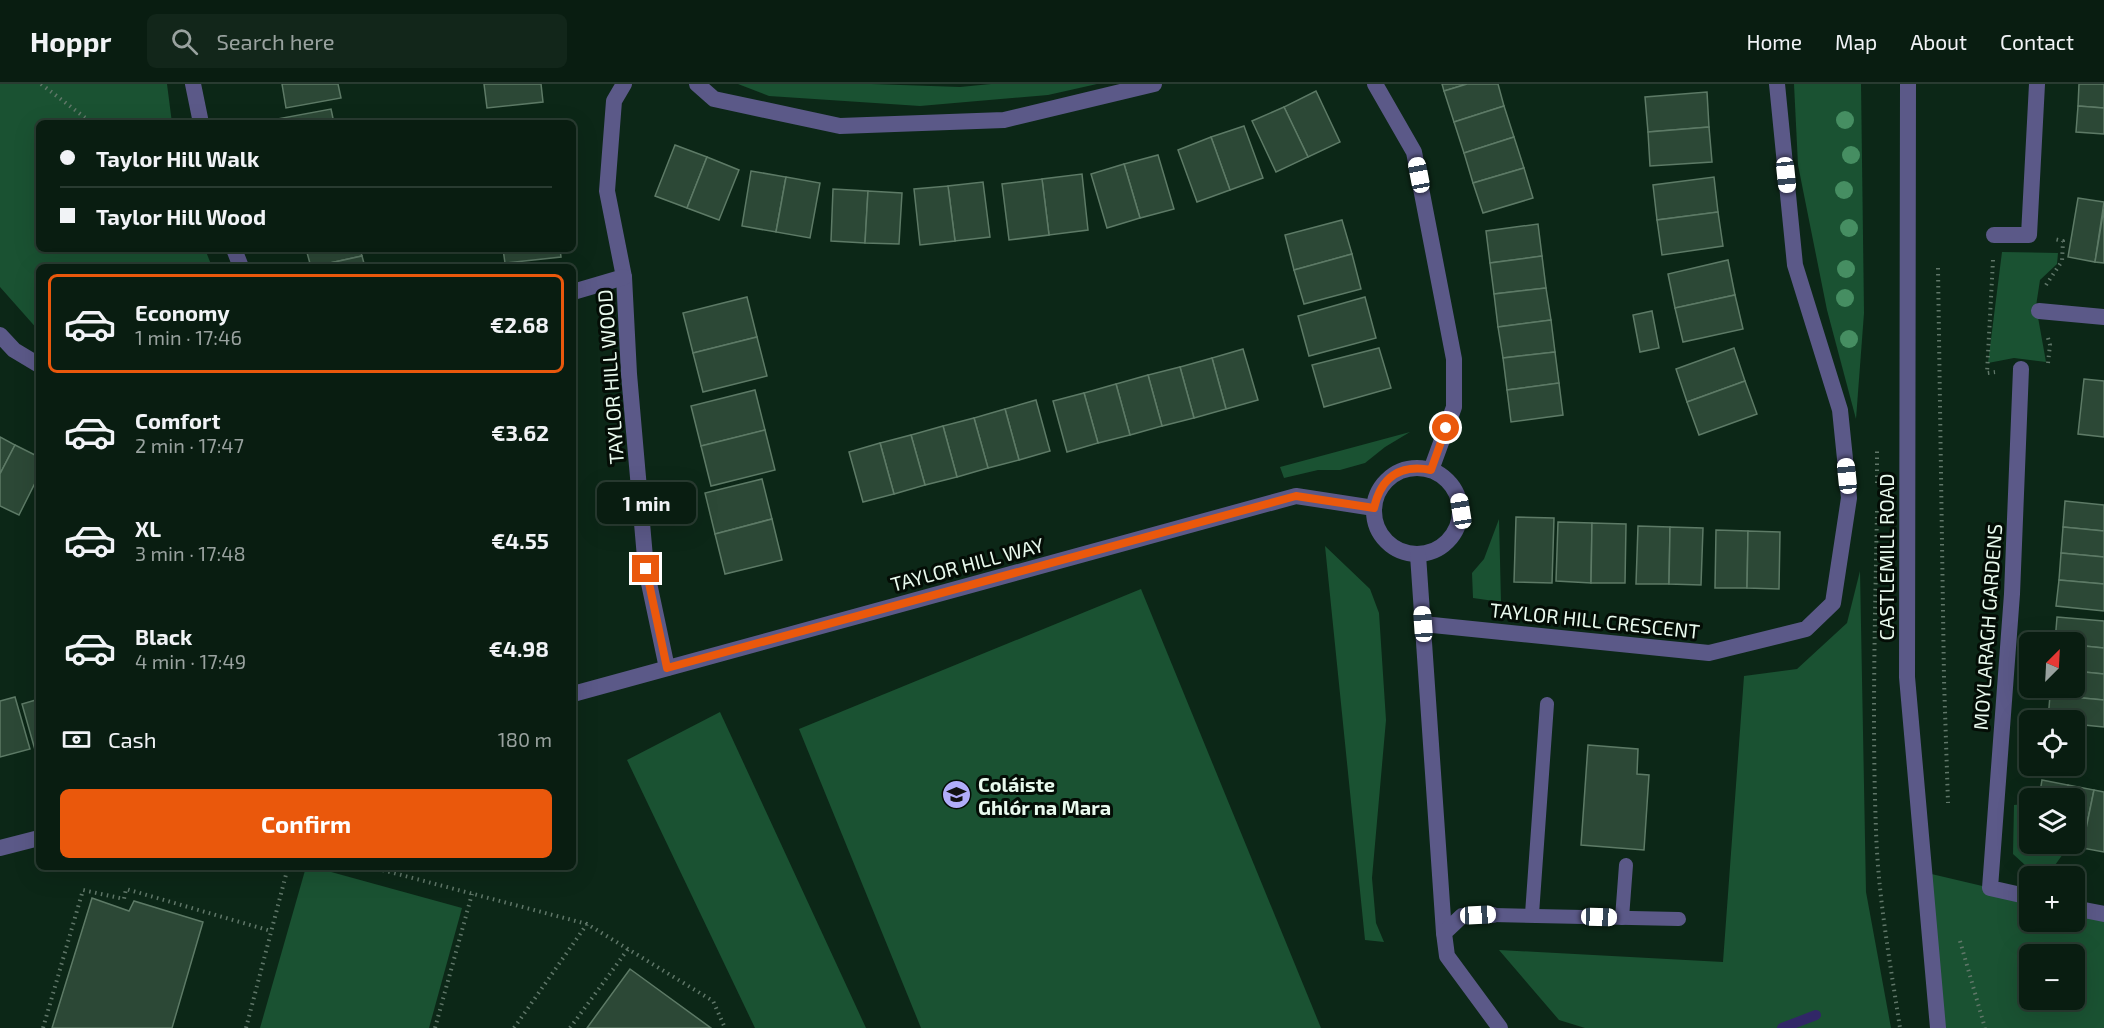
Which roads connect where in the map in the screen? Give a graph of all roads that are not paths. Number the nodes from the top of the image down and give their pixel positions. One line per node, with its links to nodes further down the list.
1 (193, 84): 9 (street)
2 (624, 84): 11 (street, TAYLOR HILL WOOD)
3 (697, 84): 4 (street)
4 (1154, 84)
5 (1375, 84): 18 (street)
6 (1777, 84): 21 (street, TAYLOR HILL CRESCENT)
7 (1908, 84): 37 (street, CASTLEMILL ROAD)
8 (2037, 84): 10 (street)
9 (200, 120)
10 (1994, 236)
11 (624, 277): 12 (street); 22 (street, TAYLOR HILL WOOD)
12 (576, 291)
13 (2039, 311): 14 (street)
14 (2104, 317)
15 (0, 335): 16 (street)
16 (36, 363)
17 (2021, 369): 28 (street, MOYLARAGH GARDENS)
18 (1431, 470): 19 (street); 20 (street)
19 (1374, 508): 20 (street); 22 (street, TAYLOR HILL WAY)
20 (1418, 555): 21 (street)
21 (1423, 624): 35 (street)
22 (667, 668): 23 (street, TAYLOR HILL WAY)
23 (576, 693)
24 (1546, 704): 30 (lane)
25 (36, 839): 26 (street)
26 (0, 848)
27 (1626, 864): 33 (lane)
28 (2019, 895)
29 (2085, 910): 31 (street)
30 (1532, 914): 32 (lane); 33 (lane)
31 (2104, 914)
32 (1493, 915): 35 (street)
33 (1622, 918): 34 (lane)
34 (1680, 920)
35 (1444, 933): 36 (street)
36 (1500, 1028)
37 (1938, 1028)

